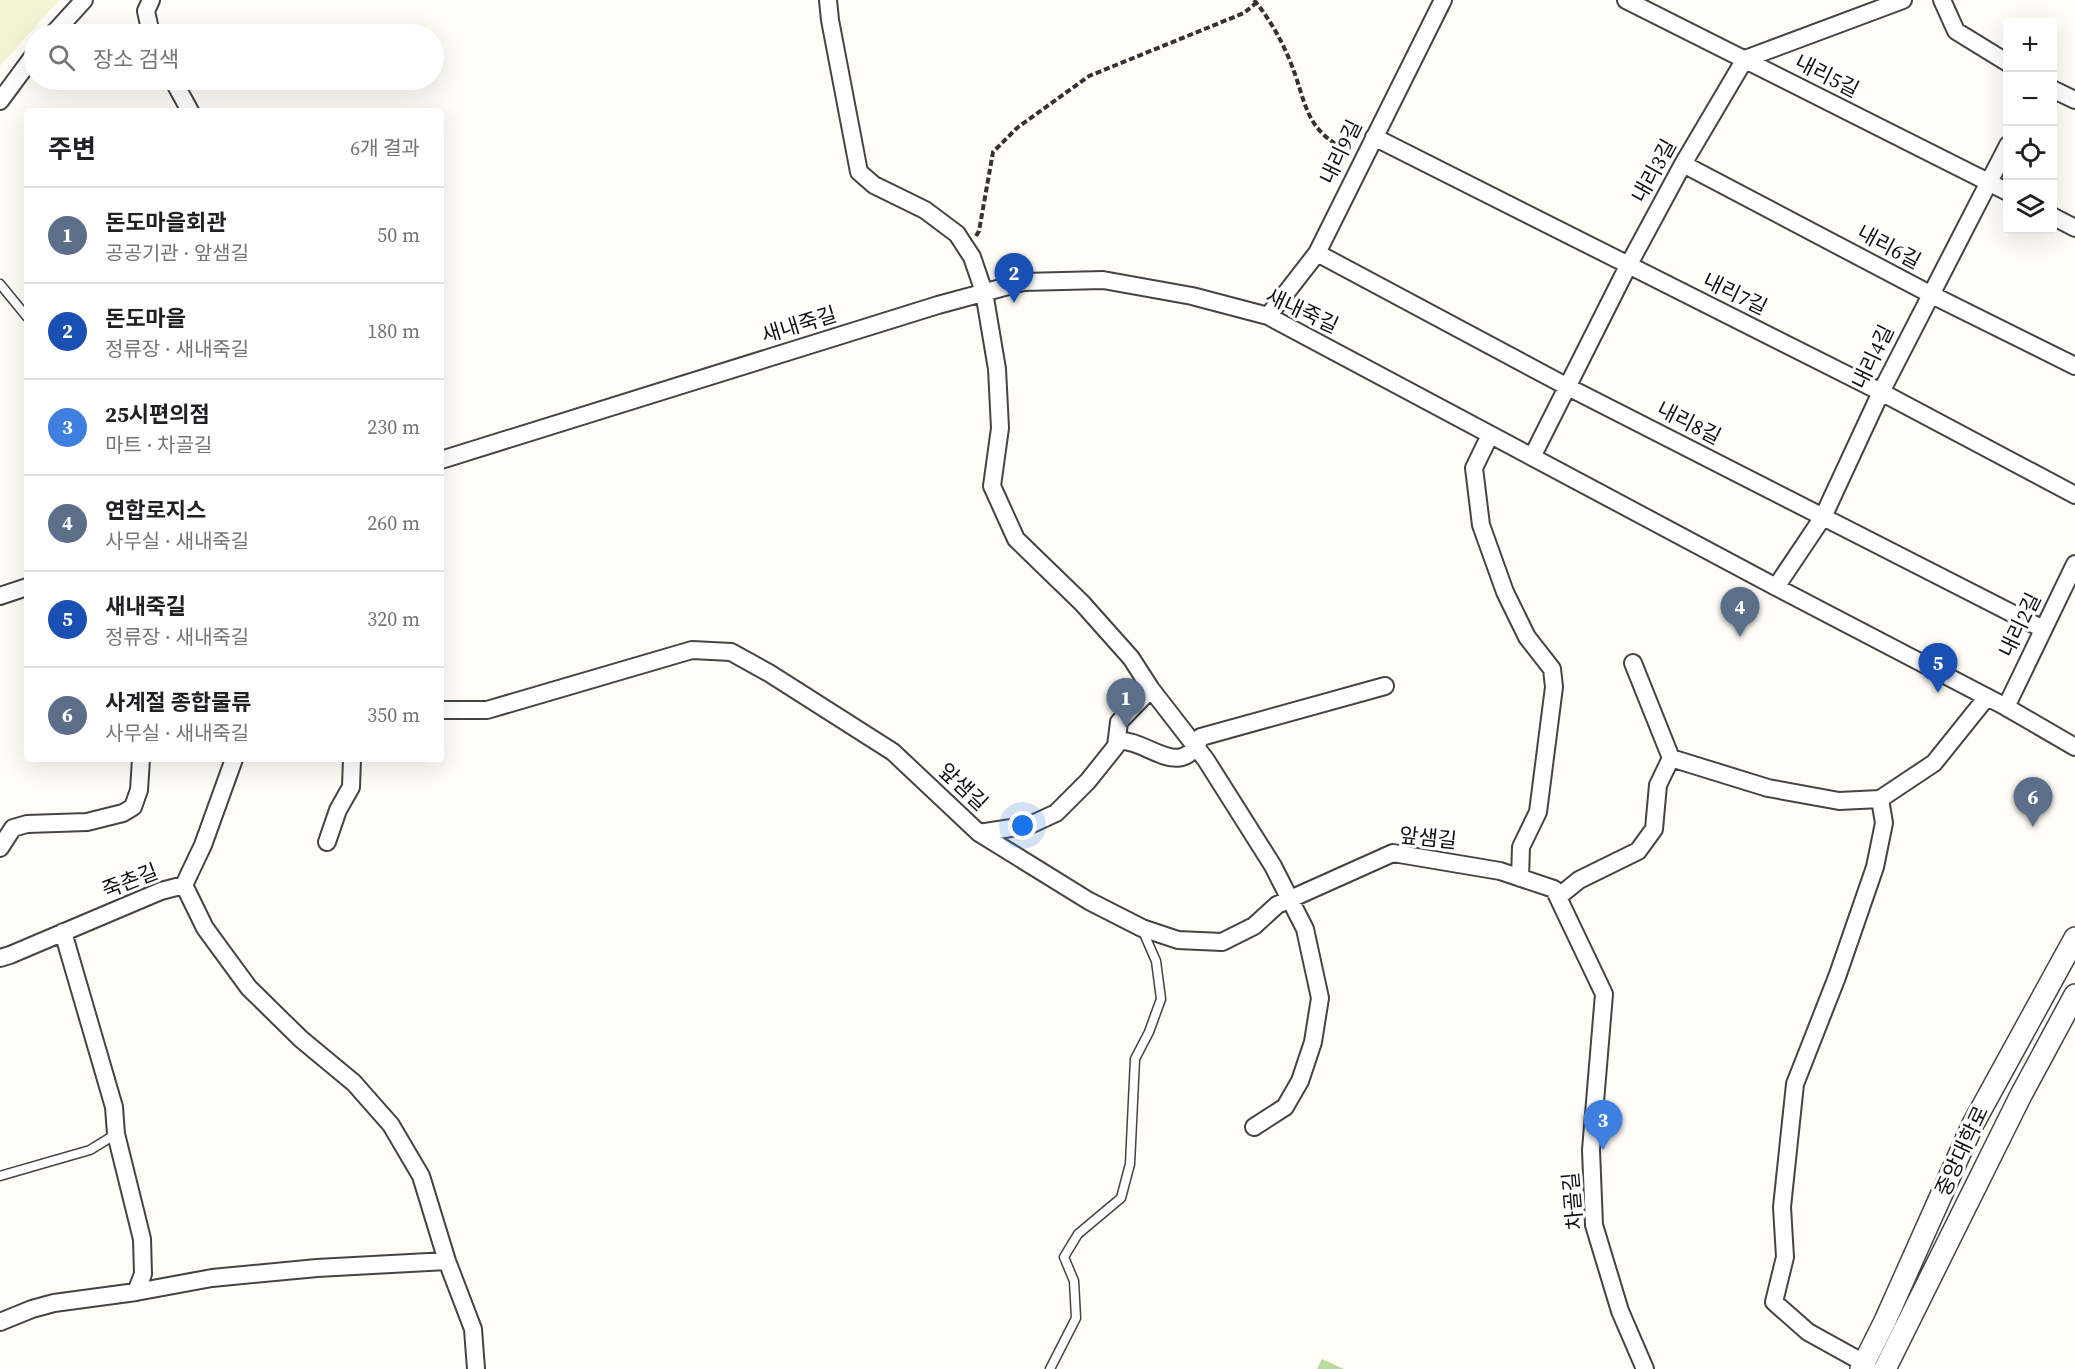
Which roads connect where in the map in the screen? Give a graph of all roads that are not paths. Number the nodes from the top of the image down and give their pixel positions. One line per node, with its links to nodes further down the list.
1 (84, 0): 8 (street)
2 (151, 0): 9 (street)
3 (828, 0): 28 (street)
4 (1443, 0): 18 (street, 내리9길)
5 (1626, 0): 10 (street, 내리5길)
6 (1903, 0): 10 (street)
7 (1942, 0): 11 (street)
8 (62, 24)
9 (149, 24)
10 (1745, 59): 20 (street, 내리3길); 21 (street, 내리5길)
11 (2003, 61)
12 (24, 69): 16 (street)
13 (178, 90): 17 (street)
14 (2057, 91): 15 (street)
15 (2075, 100)
16 (0, 102)
17 (188, 108)
18 (1374, 137): 25 (street, 내리9길); 26 (street, 내리7길)
19 (2003, 153): 21 (street, 내리4길)
20 (1683, 164): 26 (street, 내리3길); 29 (street, 내리6길)
21 (1989, 183): 22 (street, 내리5길); 29 (street, 내리4길)
22 (2003, 190)
23 (2057, 219): 24 (street)
24 (2075, 228)
25 (1317, 253): 31 (street, 내리9길); 33 (street, 내리8길)
26 (1628, 266): 33 (street, 내리3길); 34 (street, 내리7길)
27 (0, 284): 30 (lane)
28 (984, 292): 31 (street, 새내죽길); 37 (street, 새내죽길); 47 (street)
29 (1930, 294): 32 (street, 내리6길); 34 (street, 내리4길)
30 (24, 313)
31 (1268, 316): 35 (street, 새내죽길)
32 (2075, 366)
33 (1566, 386): 36 (street, 내리3길); 39 (street, 내리8길)
34 (1881, 392): 38 (street, 내리7길); 39 (street, 내리4길)
35 (1490, 435): 36 (street, 새내죽길); 62 (street)
36 (1532, 457): 41 (street, 새내죽길)
37 (444, 459)
38 (2075, 495)
39 (1823, 517): 41 (street, 내리4길); 44 (street, 내리8길)
40 (2075, 564): 44 (street, 내리2길)
41 (1776, 587): 48 (street, 새내죽길)
42 (24, 588): 43 (street)
43 (0, 596)
44 (2043, 629): 49 (street, 내리2길)
45 (1633, 663): 54 (street)
46 (1385, 686): 53 (street)
47 (1152, 689): 51 (street); 53 (street)
48 (1987, 697): 49 (street, 새내죽길); 58 (street)
49 (2006, 707): 52 (street, 새내죽길)
50 (444, 710): 59 (street, 앞샘길)
51 (1117, 741): 53 (street); 59 (street)
52 (2075, 747)
53 (1196, 748): 65 (street)
54 (1671, 758): 58 (street); 64 (street)
55 (141, 762): 61 (street)
56 (233, 762): 63 (street, 죽촌길)
57 (352, 762): 60 (street)
58 (1880, 799): 77 (street)
59 (979, 833): 66 (street, 앞샘길)
60 (327, 842)
61 (0, 848)
62 (1520, 878): 64 (street, 앞샘길); 65 (street, 앞샘길)
63 (184, 885): 67 (street, 죽촌길); 74 (street)
64 (1556, 893): 80 (street, 차골길)
65 (1291, 900): 66 (street, 앞샘길); 71 (street)
66 (1142, 928): 79 (lane)
67 (63, 932): 69 (street, 죽촌길); 72 (street)
68 (2075, 938): 77 (street, 중앙대학로)
69 (0, 958)
70 (2075, 995): 81 (street, 중앙대학로)
71 (1254, 1127)
72 (116, 1134): 73 (lane); 75 (street)
73 (0, 1176)
74 (447, 1262): 75 (street); 78 (street)
75 (136, 1292): 76 (street)
76 (0, 1322)
77 (1865, 1367)
78 (476, 1369)
79 (1050, 1369)
80 (1645, 1369)
81 (1885, 1369)

